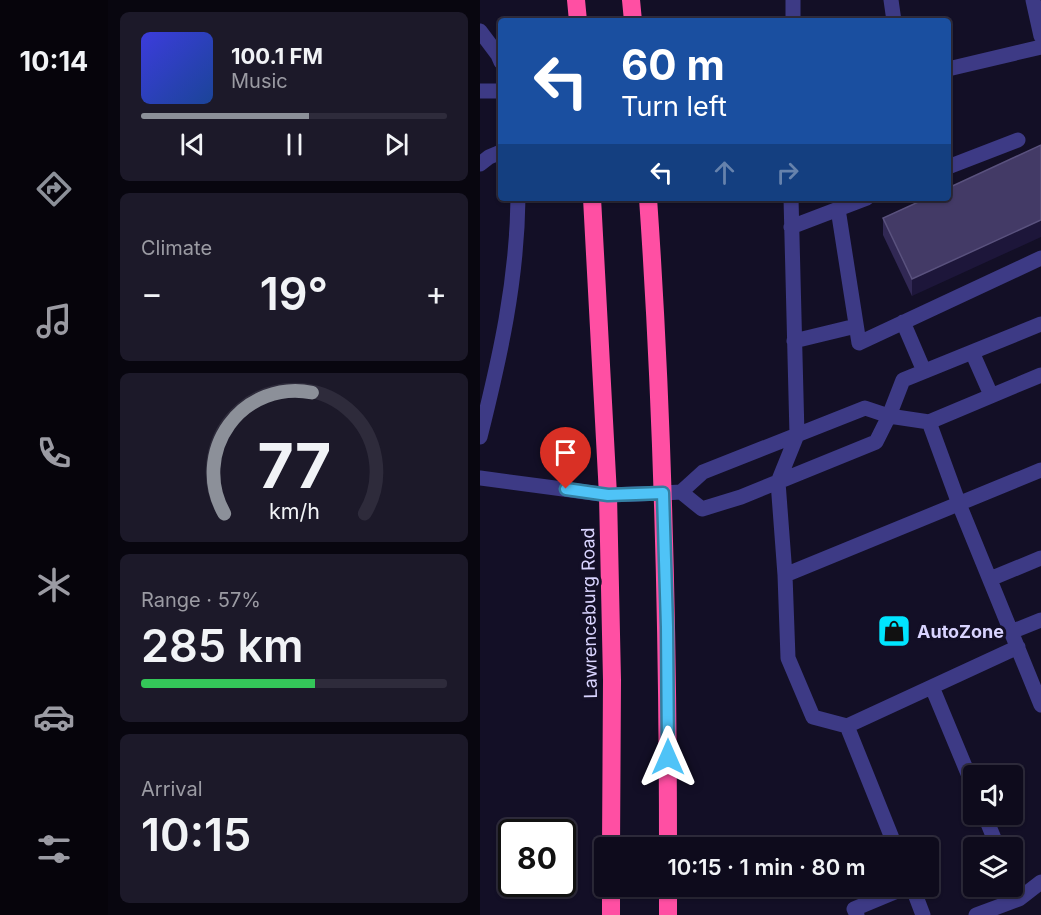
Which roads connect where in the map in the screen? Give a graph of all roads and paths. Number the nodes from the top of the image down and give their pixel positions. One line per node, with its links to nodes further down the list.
1 (576, 0): 6 (highway)
2 (631, 0): 7 (highway)
3 (793, 0): 8 (street)
4 (891, 0): 9 (street)
5 (1033, 0): 11 (street)
6 (578, 18)
7 (633, 18)
8 (793, 18)
9 (893, 18)
10 (480, 31): 13 (street)
11 (1041, 36)
12 (1041, 47): 14 (street)
13 (498, 55)
14 (951, 68)
15 (480, 91): 16 (street)
16 (498, 91)
17 (1018, 140): 20 (street)
18 (498, 153): 19 (street)
19 (480, 164)
20 (951, 166)
21 (518, 201): 40 (street)
22 (592, 201): 46 (highway, Lawrenceburg Road)
23 (648, 201): 45 (highway)
24 (791, 201): 27 (street)
25 (859, 201): 26 (street)
26 (838, 209): 27 (street); 31 (street)
27 (791, 227): 32 (street)
28 (1041, 258): 29 (street)
29 (903, 322): 31 (street); 34 (street)
30 (1041, 324): 33 (street)
31 (856, 326): 32 (street)
32 (794, 341): 39 (street)
33 (972, 352): 34 (street); 36 (street)
34 (924, 371): 37 (street)
35 (1041, 375): 36 (street)
36 (992, 395): 38 (street)
37 (889, 416): 38 (street); 39 (street); 43 (street)
38 (929, 422): 47 (street)
39 (796, 435): 43 (street); 44 (street)
40 (480, 437)
41 (1041, 470): 47 (street)
42 (480, 478): 46 (street)
43 (778, 482): 44 (street); 49 (street)
44 (681, 492): 45 (street)
45 (663, 493): 46 (street); 59 (highway)
46 (608, 495): 58 (highway, Lawrenceburg Road)
47 (959, 504): 49 (street); 50 (street)
48 (1041, 558): 50 (street)
49 (784, 575): 56 (street)
50 (990, 579): 52 (street)
51 (1041, 620): 52 (street)
52 (1011, 632): 53 (street)
53 (1018, 647): 54 (street); 55 (street)
54 (932, 687): 56 (street); 57 (street)
55 (1040, 697)
56 (847, 726): 60 (street)
57 (964, 765)
58 (611, 837)
59 (668, 837)
60 (892, 837)
61 (1041, 882): 66 (street)
62 (611, 897): 67 (highway)
63 (668, 897): 68 (highway)
64 (884, 897): 69 (street)
65 (915, 897): 70 (street)
66 (1019, 899): 71 (street)
67 (611, 915)
68 (668, 915)
69 (857, 915)
70 (923, 915)
71 (976, 915)

